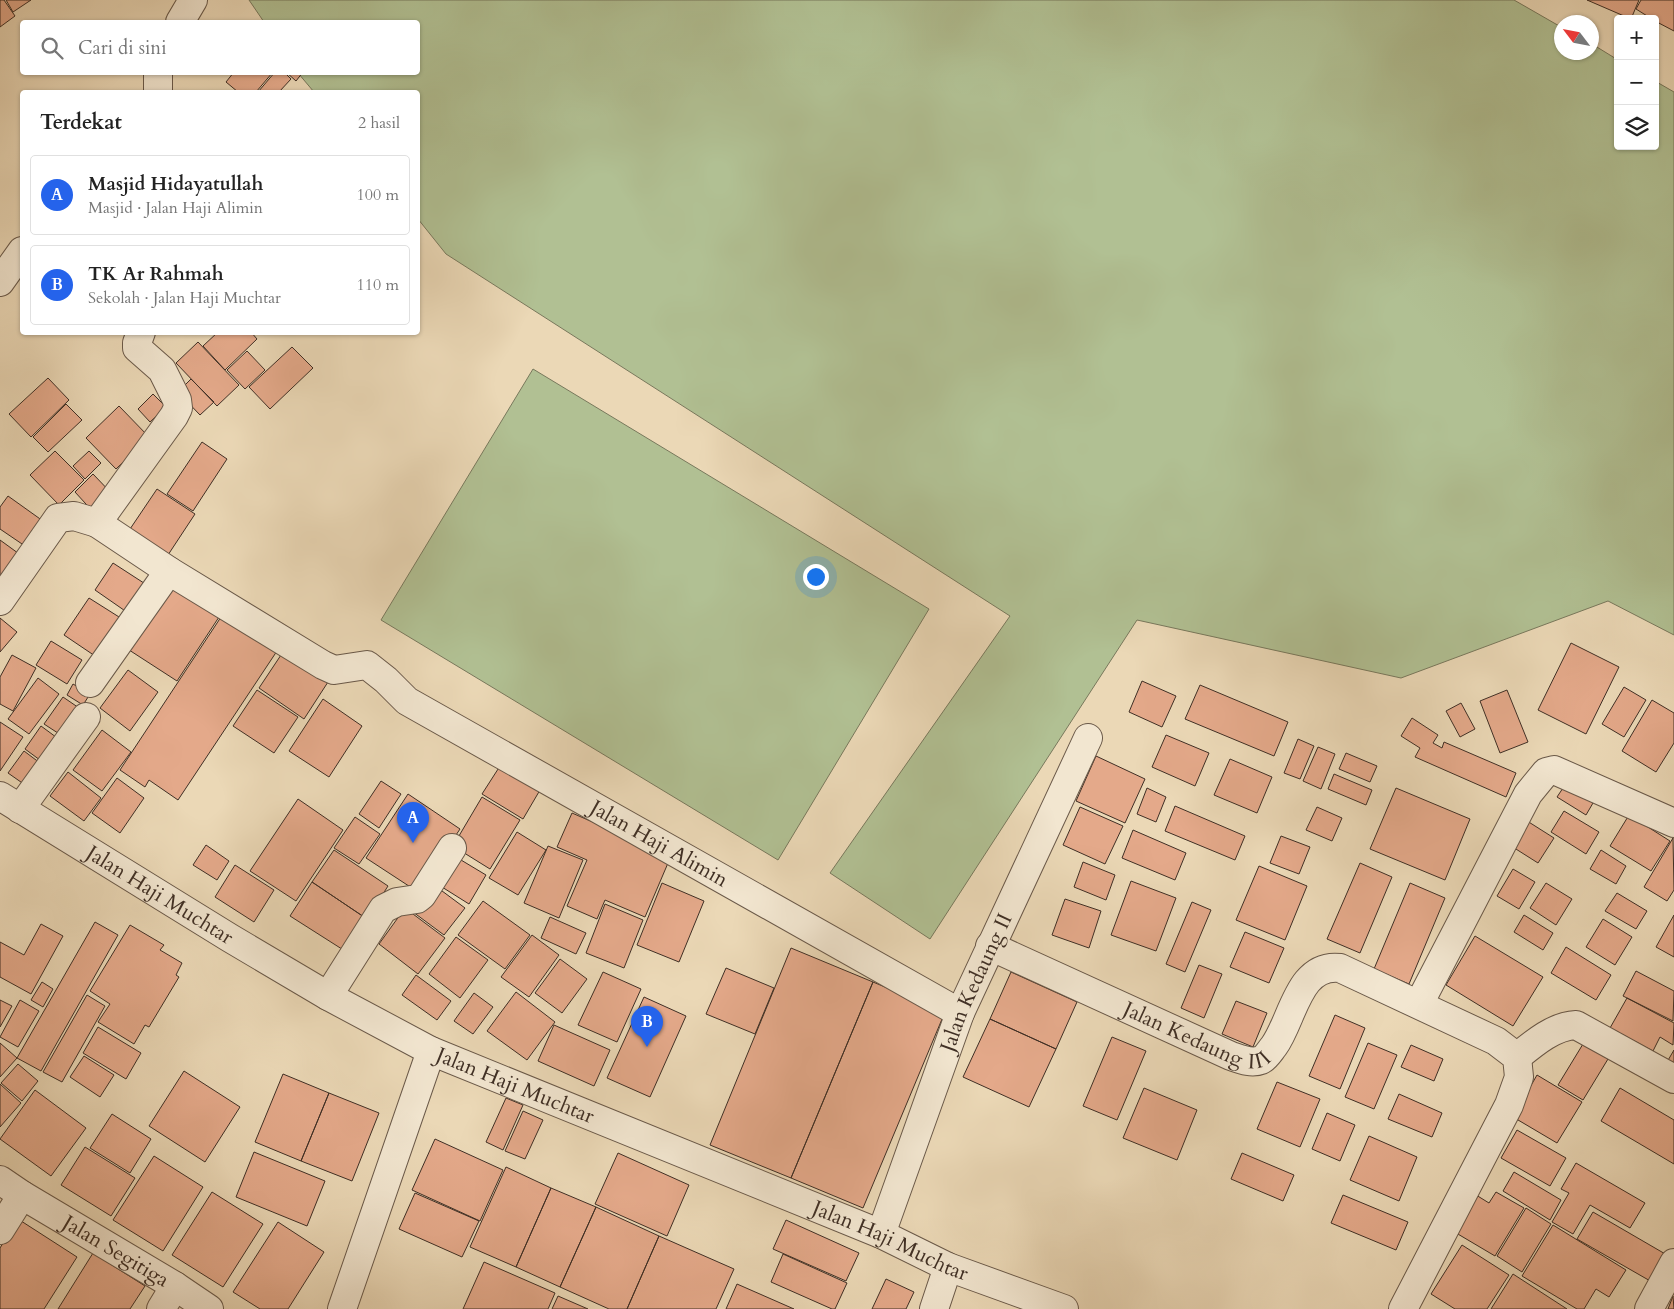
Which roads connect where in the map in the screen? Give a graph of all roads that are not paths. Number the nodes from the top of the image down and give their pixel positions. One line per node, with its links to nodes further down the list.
1 (158, 75): 2 (street)
2 (158, 90)
3 (20, 254): 4 (street)
4 (0, 282)
5 (139, 335): 6 (street)
6 (97, 524): 7 (street); 8 (street)
7 (169, 571): 9 (street); 18 (street, Jalan Haji Alimin)
8 (0, 601)
9 (90, 683)
10 (86, 717): 12 (street)
11 (1088, 738): 15 (street, Jalan Kedaung II)
12 (10, 802): 16 (street, Jalan Haji Muchtar)
13 (1674, 823): 17 (street)
14 (452, 848): 16 (street)
15 (990, 946): 17 (street, Jalan Kedaung III); 18 (street, Jalan Kedaung II)
16 (328, 996): 19 (street, Jalan Haji Muchtar)
17 (1418, 1004): 20 (street, Jalan Kedaung III)
18 (960, 1013): 24 (street, Jalan Kedaung II)
19 (431, 1051): 24 (street, Jalan Haji Muchtar); 30 (street)
20 (1517, 1057): 21 (street); 33 (street)
21 (1674, 1078)
22 (11, 1187): 23 (street, Jalan Segitiga); 27 (street, Jalan Segitiga)
23 (0, 1230)
24 (881, 1234): 26 (street, Jalan Haji Muchtar)
25 (1674, 1263): 34 (street)
26 (948, 1266): 31 (street); 32 (street, Jalan Haji Muchtar)
27 (175, 1286): 28 (street); 29 (street, Jalan Segitiga)
28 (161, 1309)
29 (209, 1309)
30 (342, 1309)
31 (934, 1309)
32 (1064, 1309)
33 (1404, 1309)
34 (1649, 1309)

